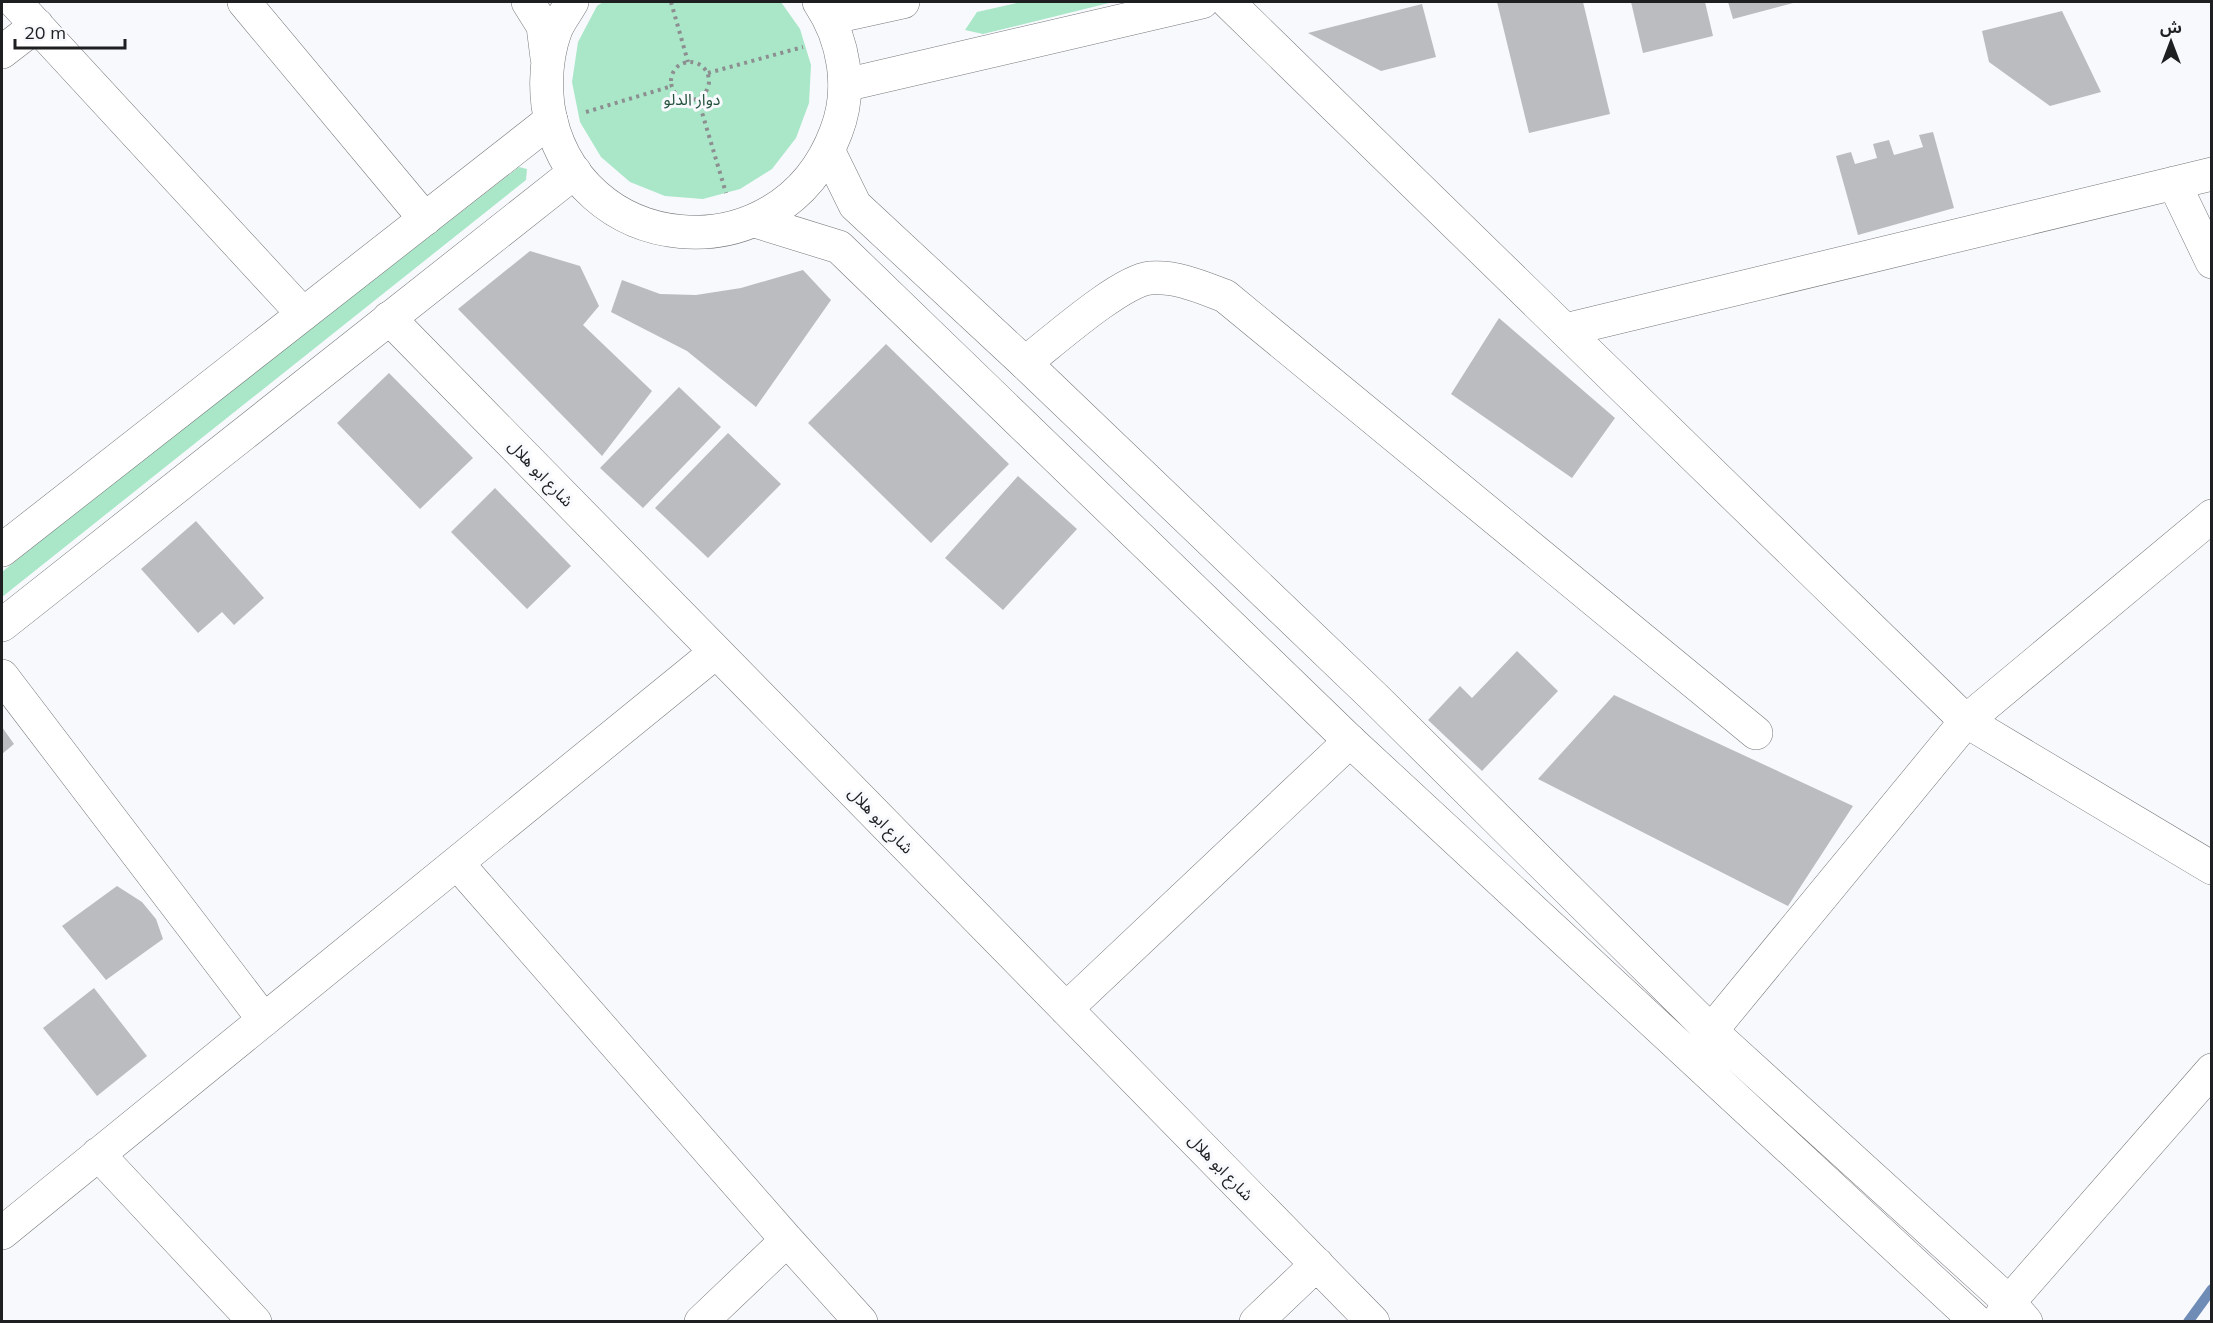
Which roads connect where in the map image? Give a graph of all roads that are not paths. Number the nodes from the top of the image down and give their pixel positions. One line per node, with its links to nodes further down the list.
1 (15, 2): 9 (street)
2 (244, 2): 18 (street)
3 (528, 2): 11 (street)
4 (572, 2): 11 (street)
5 (903, 2): 8 (street)
6 (1202, 2): 12 (street)
7 (1228, 2): 23 (street)
8 (825, 10): 12 (street)
9 (37, 26): 10 (street); 21 (street)
10 (2, 52)
11 (548, 63): 13 (street)
12 (845, 85): 14 (street)
13 (565, 117): 15 (street); 18 (street)
14 (829, 152): 19 (street); 24 (street)
15 (575, 172): 19 (street); 22 (street)
16 (2211, 174): 17 (street)
17 (2174, 183): 20 (street); 23 (street)
18 (424, 219): 21 (street)
19 (755, 221): 32 (street)
20 (2211, 262)
21 (303, 314): 26 (street)
22 (389, 318): 27 (street); 28 (street, شارع ابو هلال)
23 (1565, 330): 30 (street)
24 (1025, 363): 31 (street); 37 (street)
25 (2211, 516): 30 (street)
26 (2, 549)
27 (2, 626)
28 (716, 652): 33 (street); 35 (street, شارع ابو هلال)
29 (2, 676): 36 (street)
30 (1966, 721): 34 (street); 37 (street)
31 (1756, 734)
32 (1350, 741): 35 (street); 49 (street)
33 (457, 863): 36 (street); 41 (street)
34 (2211, 868)
35 (1066, 1009): 42 (street, شارع ابو هلال)
36 (264, 1020): 39 (street)
37 (1711, 1031): 43 (street)
38 (2211, 1070): 43 (street)
39 (98, 1154): 40 (street); 44 (street)
40 (2, 1233)
41 (788, 1240): 45 (street); 46 (street)
42 (1317, 1264): 47 (street); 48 (street, شارع ابو هلال)
43 (2011, 1315)
44 (255, 1322)
45 (700, 1322)
46 (861, 1322)
47 (1256, 1322)
48 (1373, 1322)
49 (1977, 1322)

